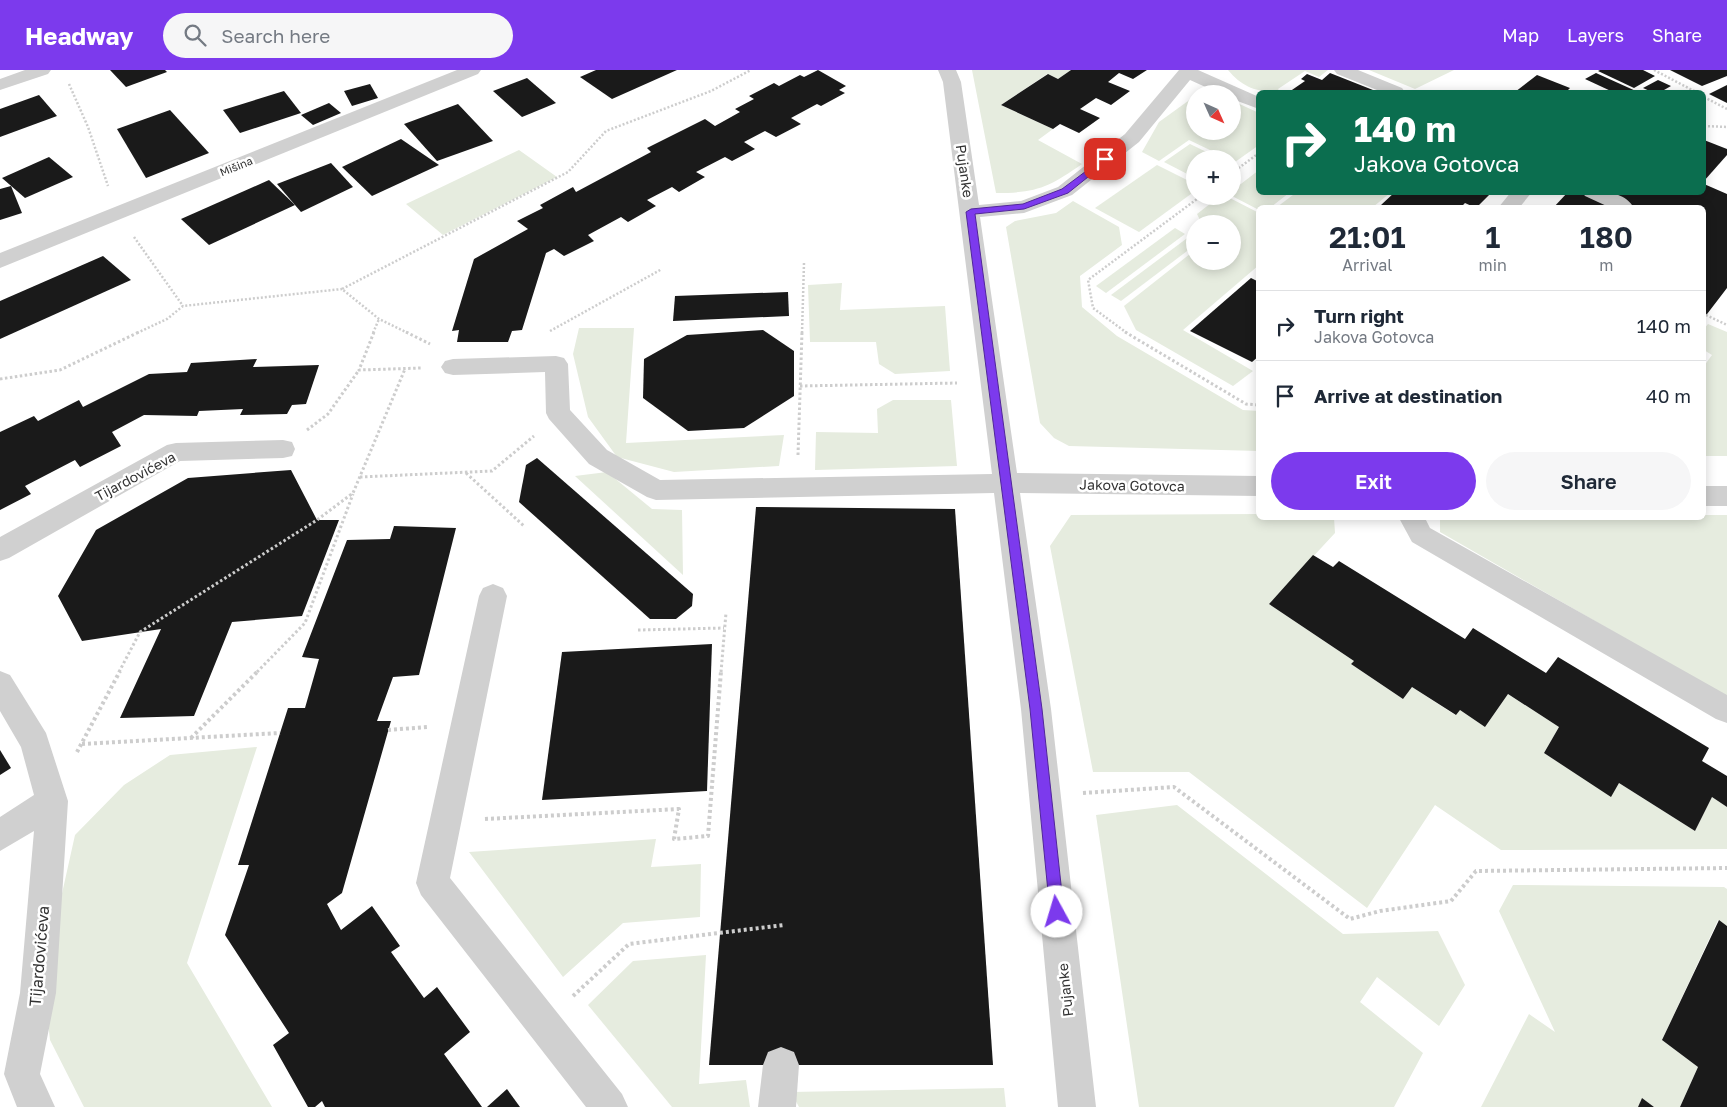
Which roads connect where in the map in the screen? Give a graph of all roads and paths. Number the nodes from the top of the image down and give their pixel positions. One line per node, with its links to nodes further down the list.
1 (42, 70): 8 (street)
2 (472, 70): 24 (street, Mišina)
3 (751, 70): 27 (path)
4 (947, 70): 23 (street, Pujanke)
5 (1343, 70): 9 (street)
6 (1654, 70): 10 (path)
7 (1188, 71): 12 (street); 23 (street)
8 (0, 85)
9 (1391, 90)
10 (1691, 90)
11 (1706, 98): 13 (path)
12 (1256, 103)
13 (1727, 109)
14 (1706, 126): 15 (path)
15 (1727, 127)
16 (1256, 155): 17 (path)
17 (1241, 166)
18 (1519, 195): 21 (street)
19 (1599, 195): 22 (street)
20 (1189, 205): 39 (path)
21 (1511, 205)
22 (1622, 205)
23 (971, 212): 37 (street, Pujanke)
24 (0, 261)
25 (804, 263): 38 (path)
26 (662, 268): 31 (path)
27 (342, 289): 29 (path); 36 (path)
28 (1706, 315): 30 (path)
29 (379, 320): 32 (path); 35 (path)
30 (1727, 325)
31 (547, 333)
32 (437, 348)
33 (453, 367): 34 (path); 40 (street)
34 (405, 369): 35 (path); 43 (path)
35 (359, 370): 41 (path)
36 (0, 379)
37 (992, 383): 38 (path); 44 (street, Pujanke)
38 (800, 386): 46 (path)
39 (1256, 405)
40 (558, 413): 42 (path); 46 (street, Jakova Gotovca)
41 (283, 449): 52 (street, Tijardovićeva)
42 (465, 472): 43 (path); 51 (path)
43 (360, 477): 47 (path)
44 (1005, 483): 45 (street, Jakova Gotovca); 46 (street, Jakova Gotovca); 74 (street, Pujanke)
45 (1256, 486)
46 (797, 487)
47 (353, 493): 62 (path); 62 (path)
48 (1706, 496): 49 (street)
49 (1727, 496)
50 (1413, 520): 58 (street)
51 (524, 526)
52 (0, 550)
53 (493, 596): 65 (street)
54 (726, 613): 55 (path)
55 (724, 628): 56 (path); 65 (path)
56 (638, 630)
57 (0, 684): 64 (street, Tijardovićeva)
58 (1727, 710)
59 (414, 728): 60 (path)
60 (388, 730)
61 (280, 733): 62 (path)
62 (191, 738)
63 (1099, 792): 67 (path)
64 (52, 801): 66 (street); 71 (street, Tijardovićeva)
65 (444, 821): 69 (street)
66 (0, 835)
67 (1727, 868)
68 (784, 925): 69 (path)
69 (544, 1024): 72 (street)
70 (781, 1065): 73 (street)
71 (36, 1107)
72 (609, 1107)
73 (777, 1107)
74 (1077, 1107)

